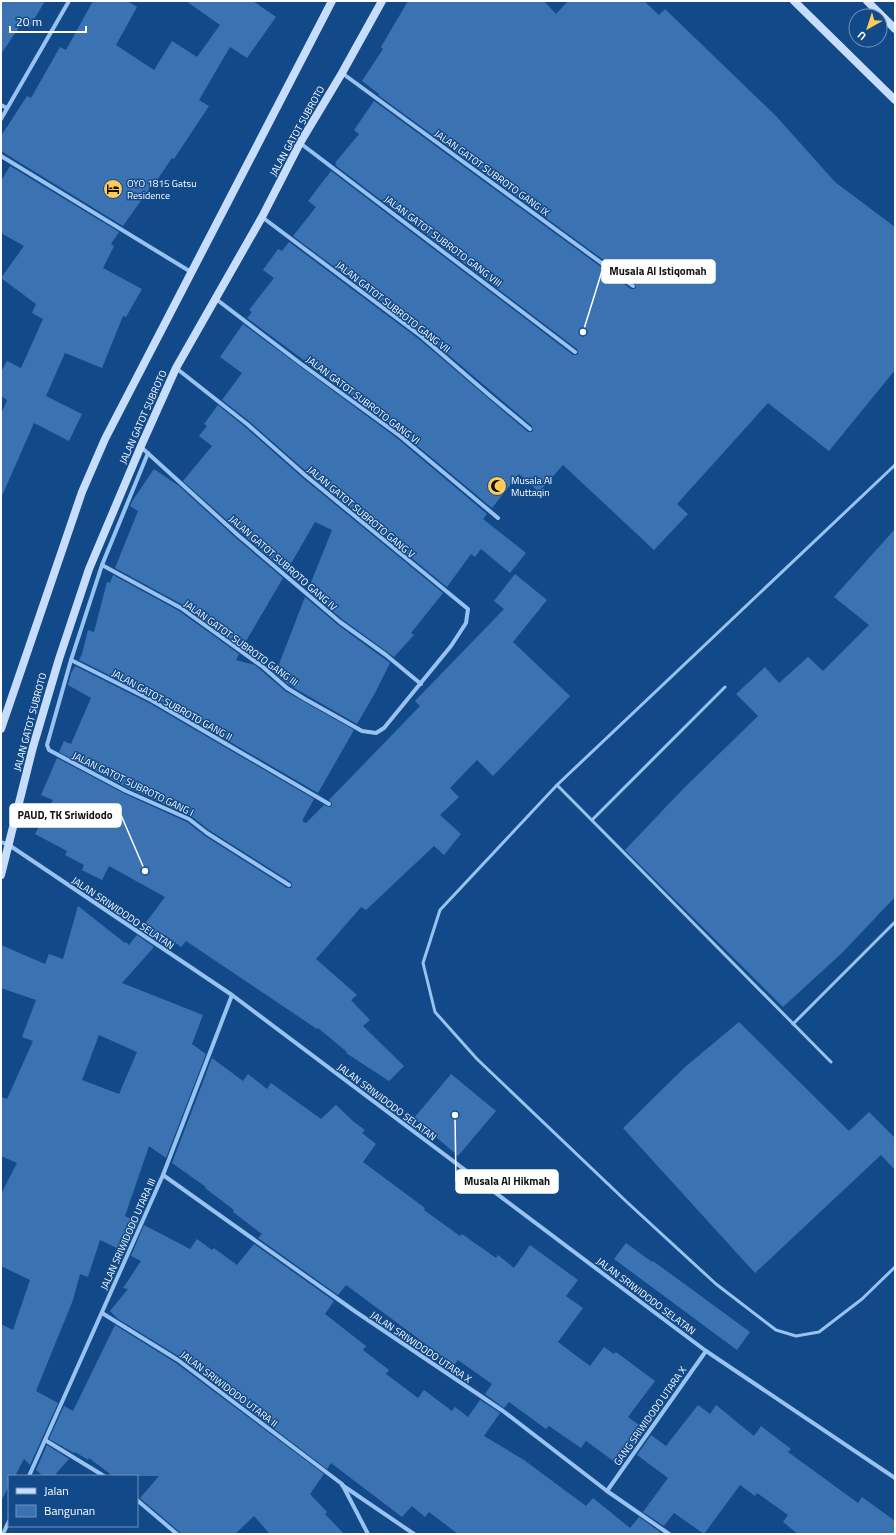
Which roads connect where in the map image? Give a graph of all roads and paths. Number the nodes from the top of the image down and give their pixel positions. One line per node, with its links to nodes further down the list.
1 (69, 1): 10 (street)
2 (332, 1): 15 (street, JALAN GATOT SUBROTO)
3 (382, 1): 7 (street, JALAN GATOT SUBROTO)
4 (794, 1): 8 (street)
5 (867, 1): 6 (street)
6 (895, 29)
7 (342, 73): 12 (street, JALAN GATOT SUBROTO); 16 (street, JALAN GATOT SUBROTO GANG IX)
8 (895, 100)
9 (1, 105): 10 (street)
10 (7, 108): 11 (street)
11 (1, 119)
12 (300, 143): 14 (street, JALAN GATOT SUBROTO); 18 (street, JALAN GATOT SUBROTO GANG VIII)
13 (1, 156): 15 (street)
14 (262, 217): 17 (street, JALAN GATOT SUBROTO); 20 (street, JALAN GATOT SUBROTO GANG VII)
15 (191, 272): 29 (street, JALAN GATOT SUBROTO)
16 (633, 286)
17 (216, 299): 19 (street, JALAN GATOT SUBROTO); 24 (street, JALAN GATOT SUBROTO GANG VI)
18 (575, 352)
19 (176, 368): 21 (street, JALAN GATOT SUBROTO); 27 (street, JALAN GATOT SUBROTO GANG V)
20 (530, 429)
21 (141, 446): 22 (street, JALAN GATOT SUBROTO GANG IV); 33 (street, JALAN GATOT SUBROTO)
22 (148, 453): 25 (street); 27 (street, JALAN GATOT SUBROTO GANG IV)
23 (895, 465): 30 (lane)
24 (498, 518)
25 (102, 565): 26 (street); 27 (street, JALAN GATOT SUBROTO GANG III)
26 (72, 660): 31 (street, JALAN GATOT SUBROTO GANG II); 35 (street, JALAN GATOT SUBROTO GANG I)
27 (421, 684)
28 (725, 687): 32 (lane)
29 (1, 729)
30 (557, 785): 32 (lane); 41 (lane)
31 (329, 804)
32 (592, 820): 38 (lane)
33 (5, 844): 34 (street, JALAN GATOT SUBROTO); 37 (street, JALAN SRIWIDODO SELATAN)
34 (1, 874)
35 (289, 885)
36 (895, 922): 38 (lane)
37 (232, 995): 40 (street, JALAN SRIWIDODO UTARA III); 43 (street, JALAN SRIWIDODO SELATAN)
38 (793, 1024): 39 (lane)
39 (831, 1062)
40 (163, 1175): 42 (street, JALAN SRIWIDODO UTARA III); 49 (street, JALAN SRIWIDODO UTARA X)
41 (895, 1267)
42 (102, 1313): 44 (street, JALAN SRIWIDODO UTARA III); 48 (street, JALAN SRIWIDODO UTARA II)
43 (706, 1351): 47 (street, JALAN SRIWIDODO SELATAN); 49 (street, GANG SRIWIDODO UTARA X)
44 (45, 1440): 45 (street, JALAN SRIWIDODO UTARA III); 46 (street)
45 (29, 1475)
46 (102, 1475)
47 (895, 1478)
48 (342, 1484): 54 (street, JALAN SRIWIDODO UTARA II); 55 (street, JALAN SRIWIDODO UTARA II)
49 (607, 1491): 56 (street, JALAN SRIWIDODO UTARA X)
50 (138, 1501): 53 (street)
51 (8, 1524): 52 (street)
52 (3, 1534)
53 (177, 1534)
54 (368, 1534)
55 (414, 1534)
56 (669, 1534)

